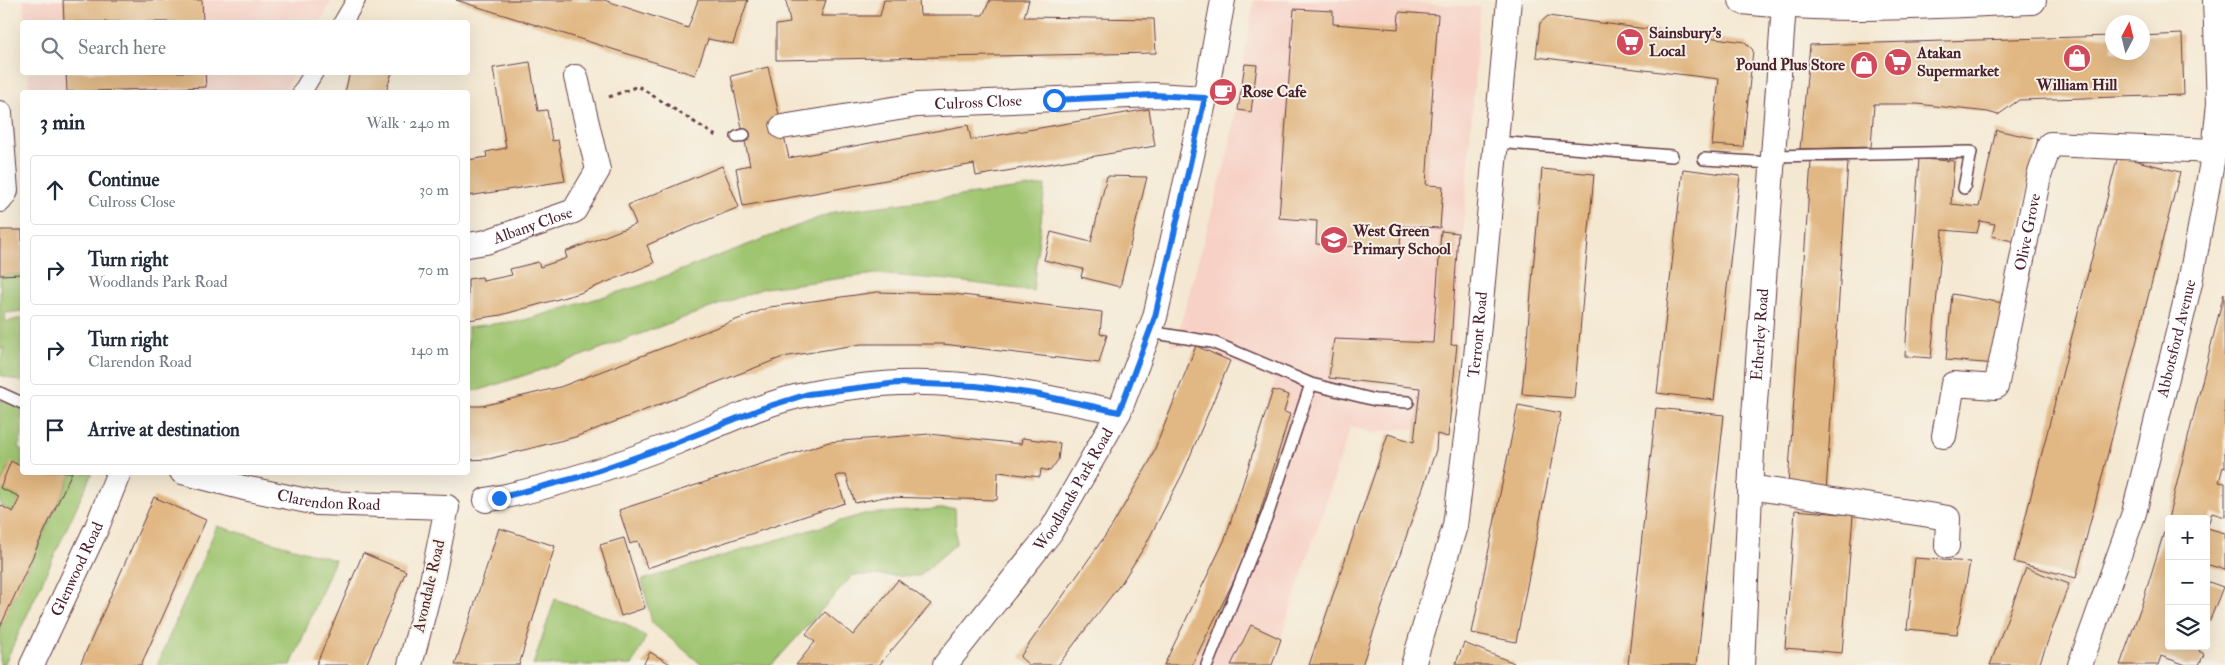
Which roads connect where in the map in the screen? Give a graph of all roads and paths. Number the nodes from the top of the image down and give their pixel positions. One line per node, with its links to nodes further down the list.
1 (356, 0): 8 (street)
2 (1223, 0): 12 (street, Woodlands Park Road)
3 (1509, 0): 17 (street, Terront Road)
4 (1744, 0): 7 (main road)
5 (2021, 0): 7 (main road)
6 (2215, 0): 18 (street, Abbotsford Avenue)
7 (1784, 5): 21 (street, Etherley Road)
8 (344, 20)
9 (312, 75): 11 (street)
10 (576, 77): 13 (street, Albany Close)
11 (303, 90)
12 (1205, 98): 15 (street, Culross Close); 25 (street, Woodlands Park Road)
13 (582, 106): 16 (path); 24 (street, Albany Close)
14 (0, 114): 23 (street)
15 (782, 127)
16 (740, 136)
17 (1496, 142): 19 (lane); 42 (street, Terront Road)
18 (2214, 151): 31 (street, Olive Grove); 44 (street, Abbotsford Avenue)
19 (1672, 156)
20 (1704, 159): 21 (lane)
21 (1773, 159): 22 (lane); 34 (street, Etherley Road)
22 (1964, 188)
23 (0, 200)
24 (470, 245)
25 (1149, 332): 26 (lane); 30 (street, Woodlands Park Road)
26 (1311, 384): 29 (lane); 41 (lane)
27 (0, 393): 28 (lane)
28 (20, 402)
29 (1408, 402)
30 (1119, 412): 35 (street); 40 (street, Woodlands Park Road)
31 (1944, 436)
32 (118, 475): 38 (street, Glenwood Road)
33 (194, 475): 36 (street, Clarendon Road)
34 (1750, 487): 37 (street); 43 (street, Etherley Road)
35 (486, 500)
36 (447, 507): 39 (street, Avondale Road)
37 (1947, 546)
38 (32, 665)
39 (410, 665)
40 (945, 665)
41 (1207, 665)
42 (1413, 665)
43 (1742, 665)
44 (2080, 665)

